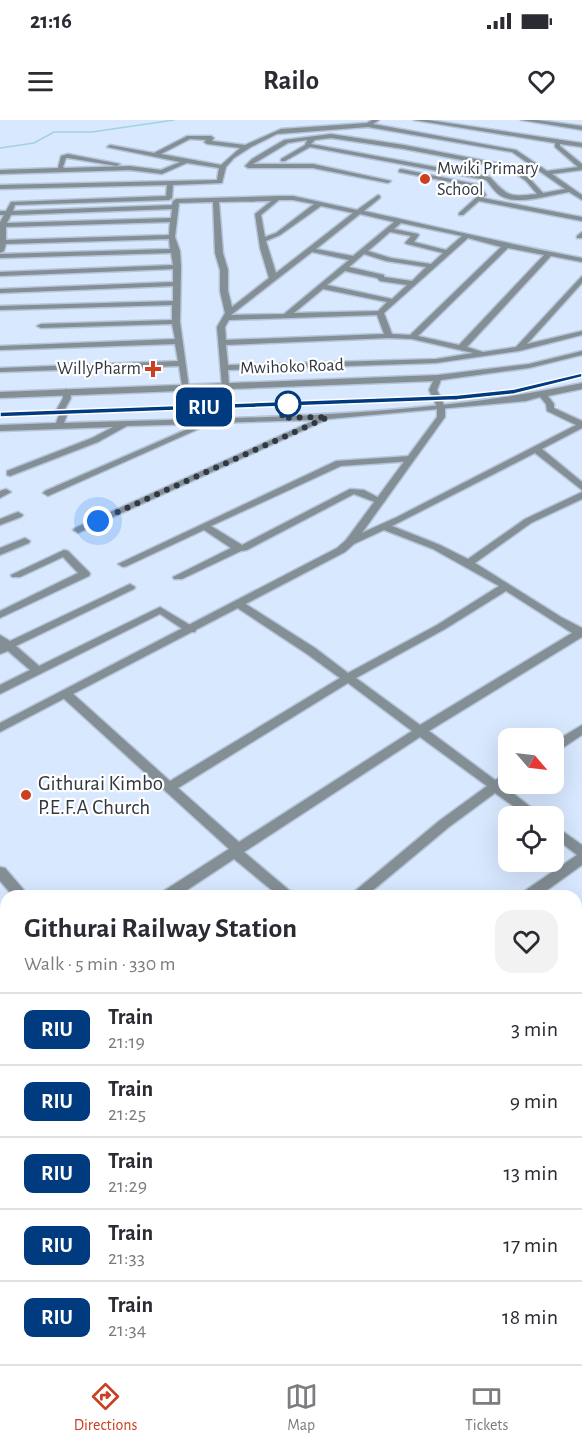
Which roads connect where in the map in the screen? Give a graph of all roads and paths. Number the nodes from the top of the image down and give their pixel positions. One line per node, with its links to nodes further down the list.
1 (376, 120): 4 (street)
2 (417, 120): 7 (street)
3 (524, 120): 5 (street)
4 (368, 125): 11 (street); 28 (street)
5 (582, 128)
6 (313, 138): 8 (street); 14 (street); 35 (street)
7 (558, 141): 9 (street); 24 (street)
8 (309, 145): 12 (street); 17 (street)
9 (582, 145)
10 (110, 147): 13 (street)
11 (248, 147): 13 (street); 22 (street)
12 (339, 152): 15 (street); 16 (street)
13 (155, 156): 18 (street)
14 (262, 156): 17 (street); 21 (street)
15 (332, 157)
16 (374, 158): 20 (street); 29 (street)
17 (283, 160): 21 (street)
18 (186, 161): 22 (street); 23 (street)
19 (326, 162): 21 (street)
20 (411, 165): 26 (street); 35 (street)
21 (316, 166): 29 (street)
22 (223, 167): 31 (street)
23 (130, 168): 25 (street); 25 (street)
24 (582, 168): 28 (street)
25 (66, 170): 27 (street); 32 (street)
26 (401, 171): 30 (street); 38 (street)
27 (0, 172)
28 (548, 173): 34 (street)
29 (352, 174): 30 (street)
30 (388, 181): 45 (street)
31 (170, 183): 32 (street); 40 (street)
32 (61, 186): 33 (street); 40 (street)
33 (0, 187)
34 (571, 190): 35 (street); 37 (street)
35 (541, 194)
36 (278, 198): 39 (street); 41 (street); 55 (street)
37 (582, 198)
38 (478, 199): 47 (street); 48 (street)
39 (216, 200): 42 (street); 81 (street)
40 (58, 201): 43 (street); 44 (street)
41 (319, 204): 45 (street); 55 (street)
42 (175, 207): 43 (street); 49 (street)
43 (62, 211): 44 (street)
44 (9, 212): 46 (street); 51 (street)
45 (360, 212): 50 (street); 58 (street)
46 (0, 213)
47 (461, 214)
48 (582, 219)
49 (174, 220): 51 (street); 54 (street)
50 (399, 221): 52 (street); 53 (street)
51 (1, 225): 56 (street)
52 (388, 230): 61 (street); 62 (street)
53 (467, 235): 57 (street); 62 (street)
54 (172, 237): 56 (street); 60 (street)
55 (263, 240): 71 (street)
56 (1, 242): 59 (street)
57 (506, 246): 63 (street); 87 (street)
58 (312, 250): 65 (street); 71 (street)
59 (0, 251)
60 (176, 251): 64 (street); 68 (street)
61 (363, 252): 65 (street); 67 (street)
62 (447, 252): 67 (street)
63 (549, 254): 66 (street); 91 (street)
64 (0, 256)
65 (355, 259): 69 (street)
66 (582, 260)
67 (431, 266): 73 (street)
68 (177, 267): 70 (street); 74 (street)
69 (343, 268): 73 (street); 75 (street)
70 (0, 274)
71 (273, 278): 81 (street)
72 (582, 278): 92 (street)
73 (412, 283): 77 (street)
74 (177, 284): 76 (street); 78 (street)
75 (320, 286): 77 (street); 82 (street)
76 (0, 291)
77 (392, 301): 80 (street)
78 (176, 303): 79 (street); 83 (street)
79 (0, 308)
80 (380, 313): 82 (street); 86 (street)
81 (227, 315): 82 (street); 89 (street)
82 (285, 317)
83 (176, 322): 84 (street); 88 (street)
84 (41, 326)
85 (582, 333): 92 (street)
86 (389, 336): 87 (street); 89 (street)
87 (412, 337): 91 (street)
88 (178, 341): 90 (street); 95 (street)
89 (222, 343): 96 (street)
90 (0, 348)
91 (461, 348): 94 (street)
92 (519, 349): 94 (street)
93 (582, 353): 98 (street, Mwihoko Road)
94 (489, 354): 96 (street)
95 (181, 363): 97 (street); 101 (street)
96 (224, 368): 99 (street)
97 (0, 370)
98 (438, 378): 99 (street, Mwihoko Road); 105 (street)
99 (225, 386): 101 (street, Mwihoko Road)
100 (582, 386): 103 (street)
101 (186, 387): 102 (street, Mwihoko Road)
102 (66, 392): 104 (street, Mwihoko Road); 110 (street)
103 (542, 394): 105 (street); 109 (street)
104 (0, 395)
105 (441, 407): 106 (street); 113 (street)
106 (328, 417): 107 (street); 123 (street)
107 (212, 420): 108 (street); 116 (street)
108 (124, 424): 110 (street); 114 (street)
109 (582, 425): 112 (street)
110 (59, 426): 111 (street)
111 (0, 428)
112 (536, 449): 115 (street); 122 (street)
113 (410, 459): 118 (street); 121 (street)
114 (10, 473)
115 (582, 487)
116 (48, 493)
117 (582, 495): 128 (street)
118 (380, 501): 125 (street); 126 (street)
119 (18, 515): 120 (street)
120 (0, 522)
121 (204, 526): 126 (street); 129 (street)
122 (384, 527): 125 (street); 128 (street)
123 (78, 530)
124 (25, 541): 127 (street)
125 (350, 543): 134 (street)
126 (239, 548): 131 (street)
127 (0, 552)
128 (470, 562): 132 (street)
129 (123, 564)
130 (16, 575): 135 (street)
131 (178, 577)
132 (506, 586): 137 (street); 141 (street)
133 (130, 587): 139 (street)
134 (240, 605): 136 (street); 141 (street)
135 (0, 615)
136 (191, 630): 140 (street); 143 (street)
137 (581, 632): 146 (street)
138 (0, 638): 139 (street)
139 (5, 648): 140 (street)
140 (38, 671): 142 (street)
141 (348, 678): 146 (street); 149 (street)
142 (0, 690)
143 (67, 694): 144 (street); 149 (street)
144 (0, 728)
145 (582, 729): 147 (street)
146 (420, 731): 148 (street); 152 (street)
147 (564, 741)
148 (496, 784): 150 (street); 159 (street)
149 (169, 787): 152 (street)
150 (524, 806)
151 (564, 838): 153 (street)
152 (237, 851): 157 (street); 158 (street)
153 (582, 852)
154 (582, 858): 160 (street)
155 (3, 880): 156 (street)
156 (15, 890)
157 (176, 890)
158 (282, 890)
159 (364, 890)
160 (537, 890)

